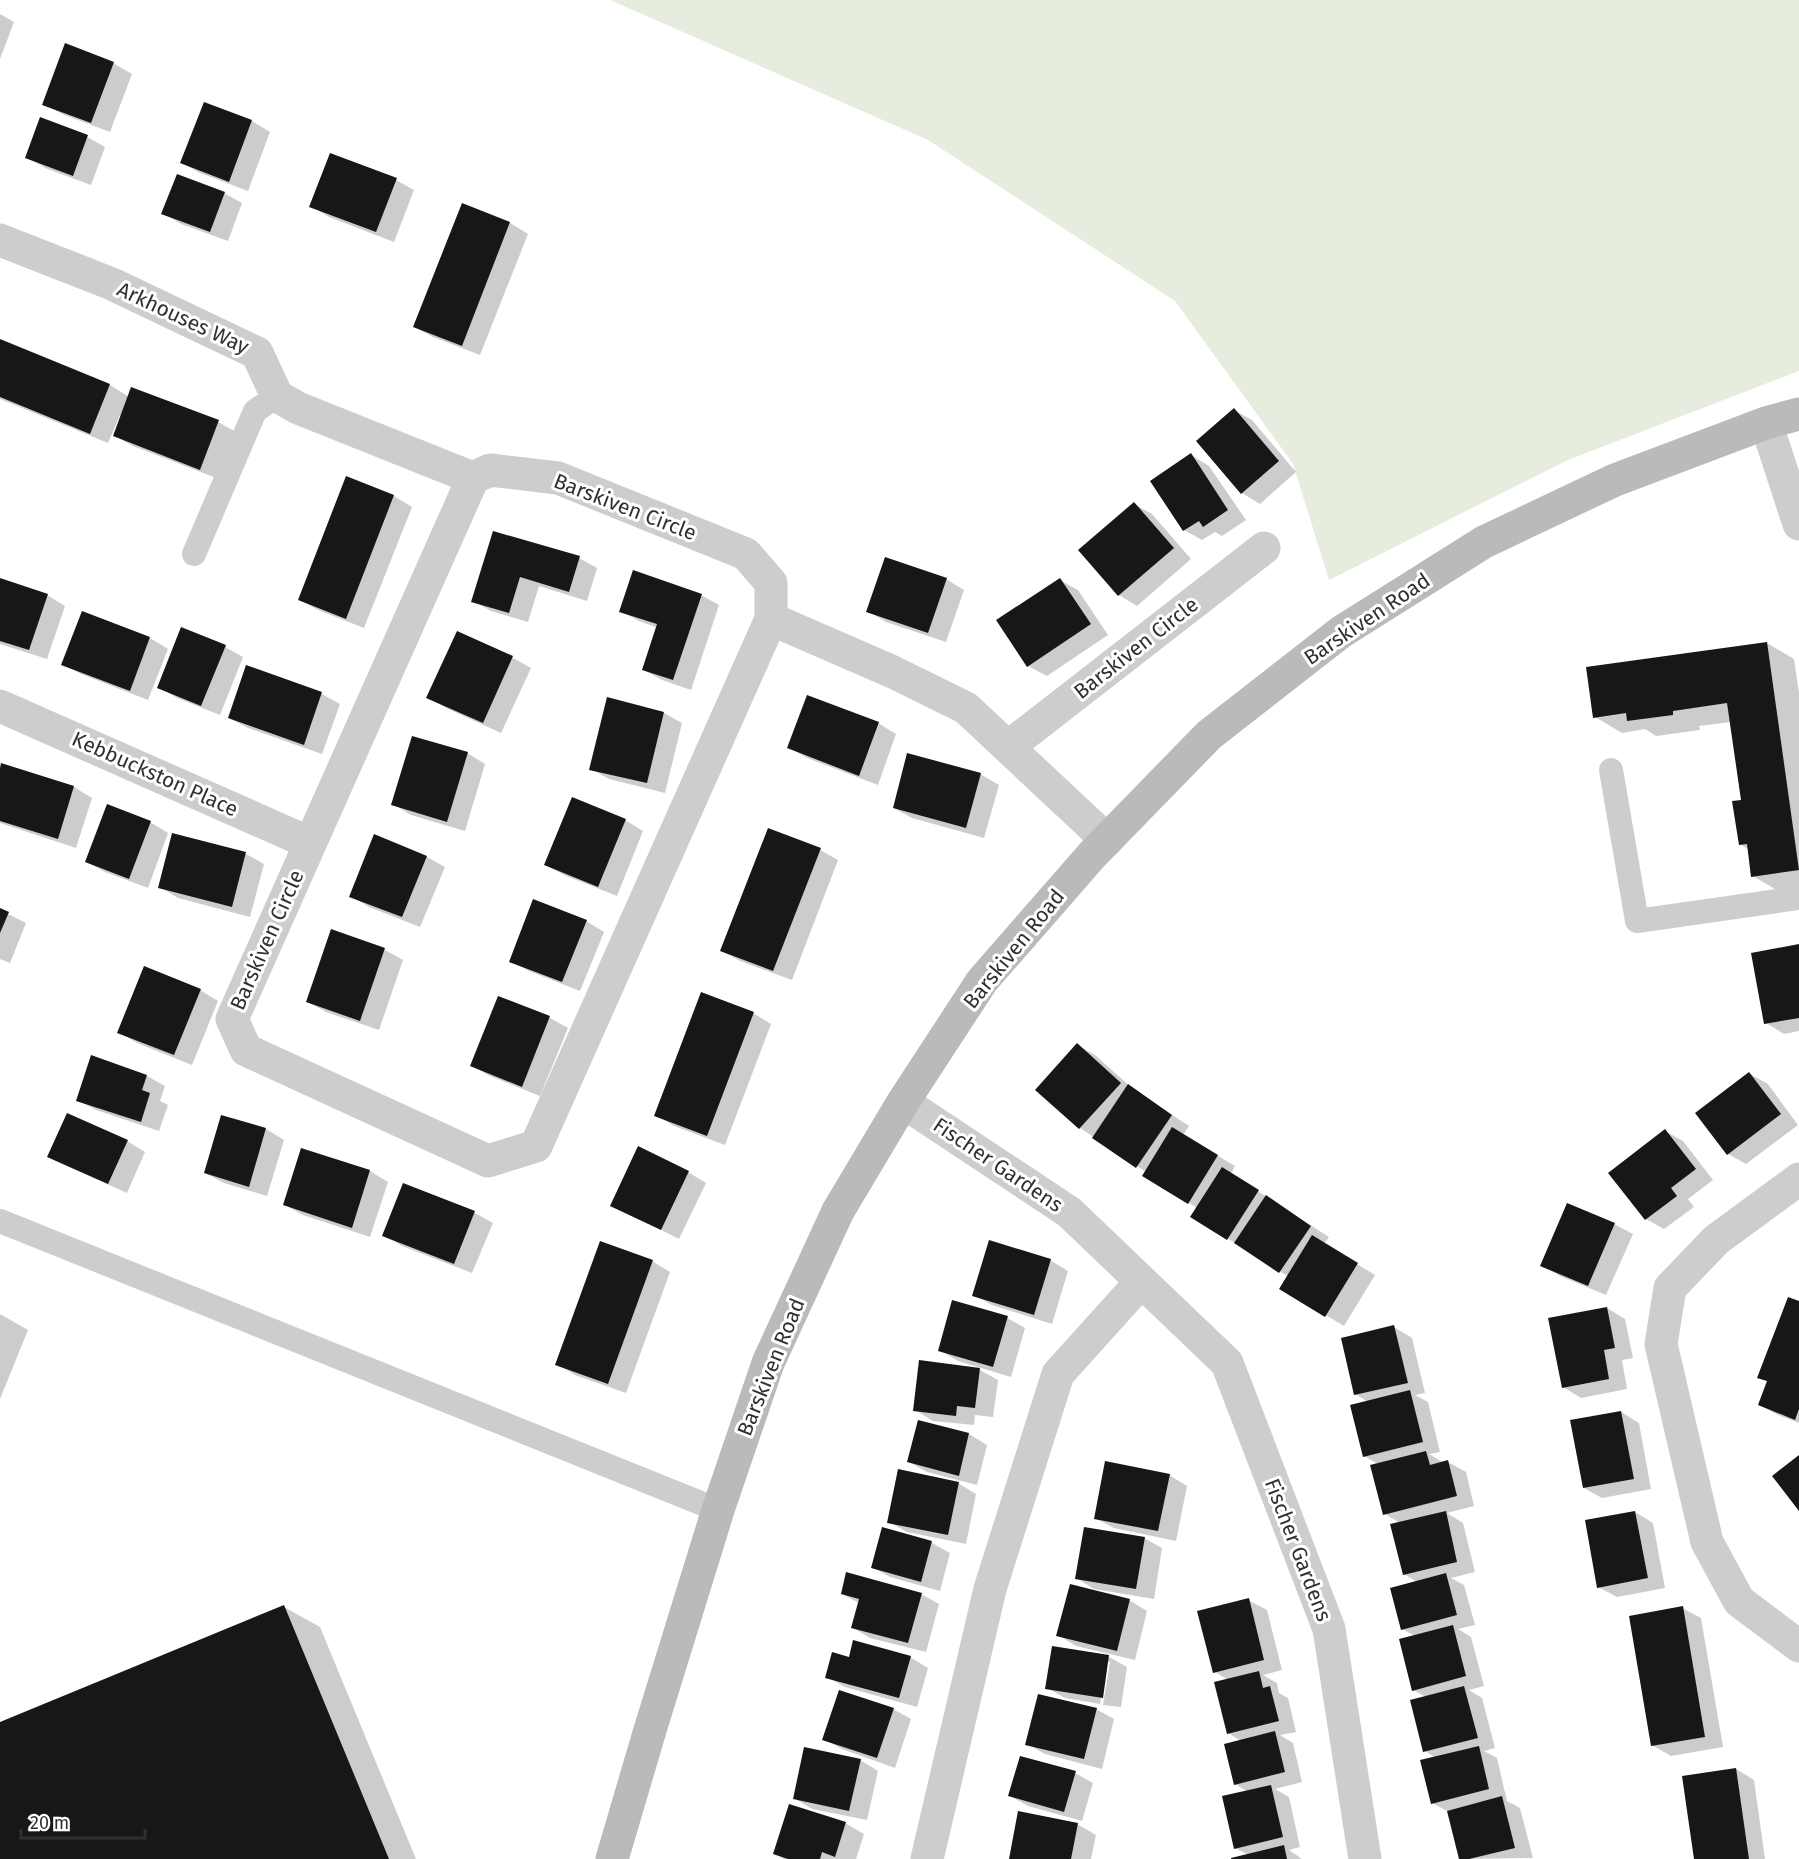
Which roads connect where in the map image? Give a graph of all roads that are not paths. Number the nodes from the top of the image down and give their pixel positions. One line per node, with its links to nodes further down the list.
1 (0, 240): 2 (street, Arkhouses Way)
2 (277, 396): 5 (street); 8 (lane)
3 (1799, 414): 4 (street, Barskiven Road)
4 (1766, 423): 6 (street); 13 (street, Barskiven Road)
5 (473, 478): 9 (street, Barskiven Circle); 14 (street, Barskiven Circle)
6 (1799, 524)
7 (1264, 548): 11 (street, Barskiven Circle)
8 (194, 554)
9 (771, 619): 11 (street); 14 (street, Barskiven Circle)
10 (0, 706): 14 (street, Kebbuckston Place)
11 (1008, 747): 13 (street)
12 (1611, 770): 15 (lane)
13 (1107, 840): 16 (street, Barskiven Road)
14 (310, 843)
15 (1799, 898)
16 (903, 1102): 19 (street, Fischer Gardens); 20 (street, Barskiven Road)
17 (1799, 1179): 21 (street)
18 (0, 1221): 20 (lane)
19 (1141, 1282): 23 (street); 24 (street, Fischer Gardens)
20 (718, 1509): 22 (street, Barskiven Road)
21 (1799, 1646)
22 (612, 1859)
23 (927, 1859)
24 (1365, 1859)

